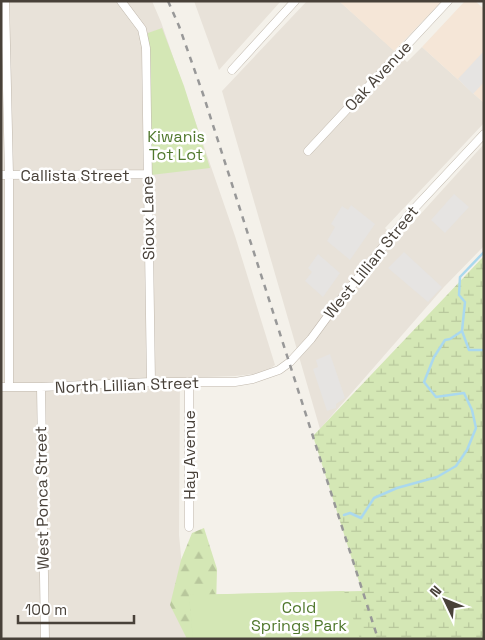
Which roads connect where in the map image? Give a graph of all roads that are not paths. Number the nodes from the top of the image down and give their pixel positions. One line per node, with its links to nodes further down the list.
1 (5, 1): 9 (street)
2 (121, 1): 8 (street, Sioux Lane)
3 (295, 1): 5 (street)
4 (448, 1): 7 (street, Oak Avenue)
5 (232, 70)
6 (484, 134): 10 (street, West Lillian Street)
7 (308, 151)
8 (148, 174): 9 (street, Callista Street); 11 (street, Sioux Lane)
9 (5, 175): 13 (street)
10 (253, 379): 12 (street, North Lillian Street)
11 (151, 382): 12 (street, North Lillian Street); 14 (street, North Lillian Street)
12 (188, 383): 15 (street, Hay Avenue)
13 (5, 387): 14 (street, North Lillian Street)
14 (41, 387): 16 (street, West Ponca Street)
15 (189, 527)
16 (45, 639)

